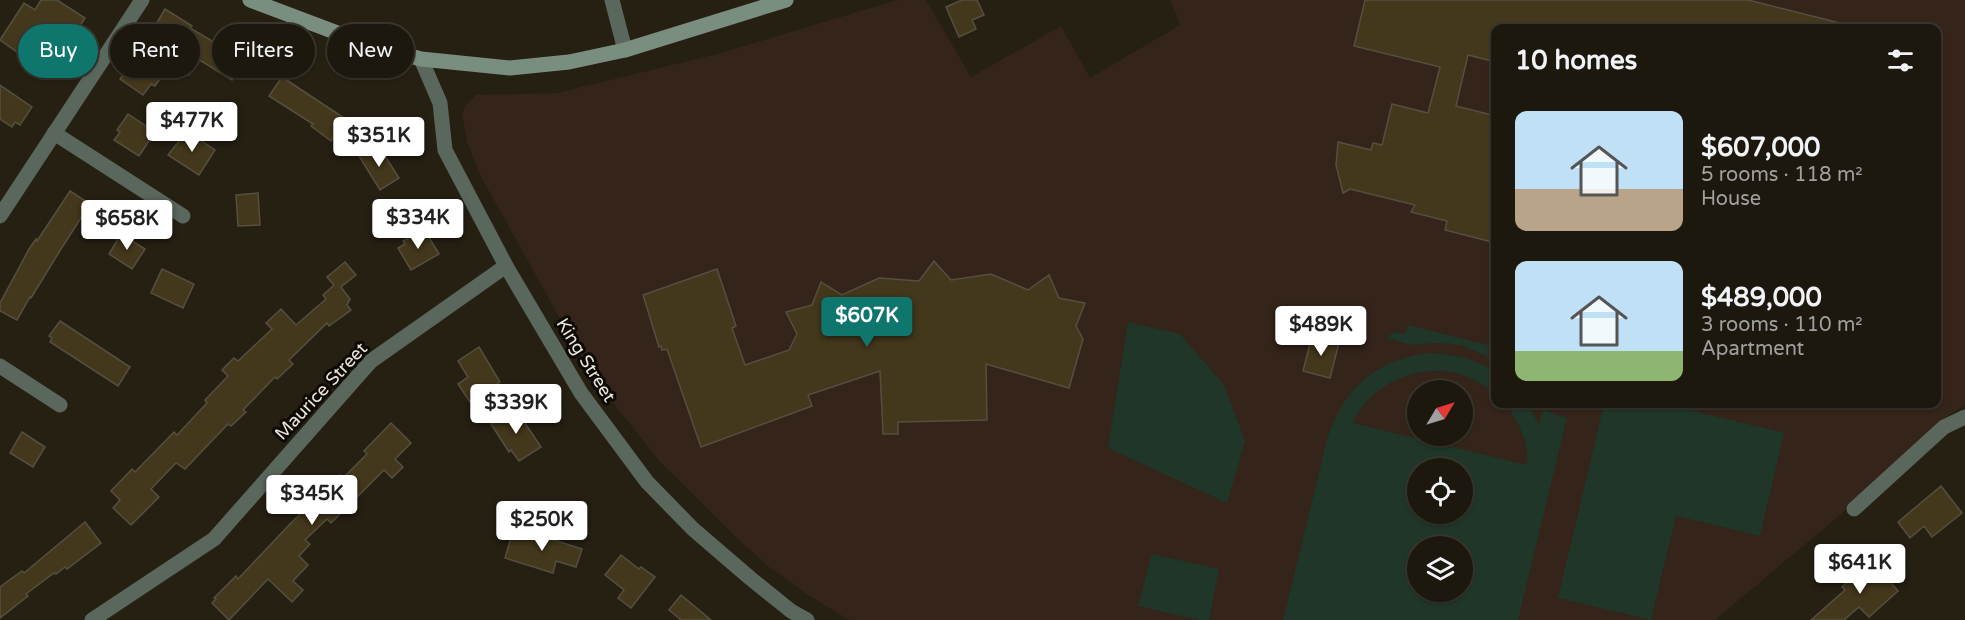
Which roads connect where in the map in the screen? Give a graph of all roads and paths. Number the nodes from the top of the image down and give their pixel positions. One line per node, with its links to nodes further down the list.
1 (142, 0): 7 (street)
2 (250, 0): 6 (main road)
3 (612, 0): 5 (street)
4 (786, 0): 5 (main road)
5 (625, 50): 6 (main road)
6 (421, 59): 10 (street, King Street)
7 (54, 132): 8 (street); 9 (street)
8 (0, 216)
9 (183, 216)
10 (507, 266): 15 (street, King Street); 16 (street, Maurice Street)
11 (0, 366): 12 (street)
12 (60, 405)
13 (1965, 417): 14 (street)
14 (1854, 509)
15 (788, 615): 17 (street, King Street)
16 (92, 620)
17 (807, 620)

